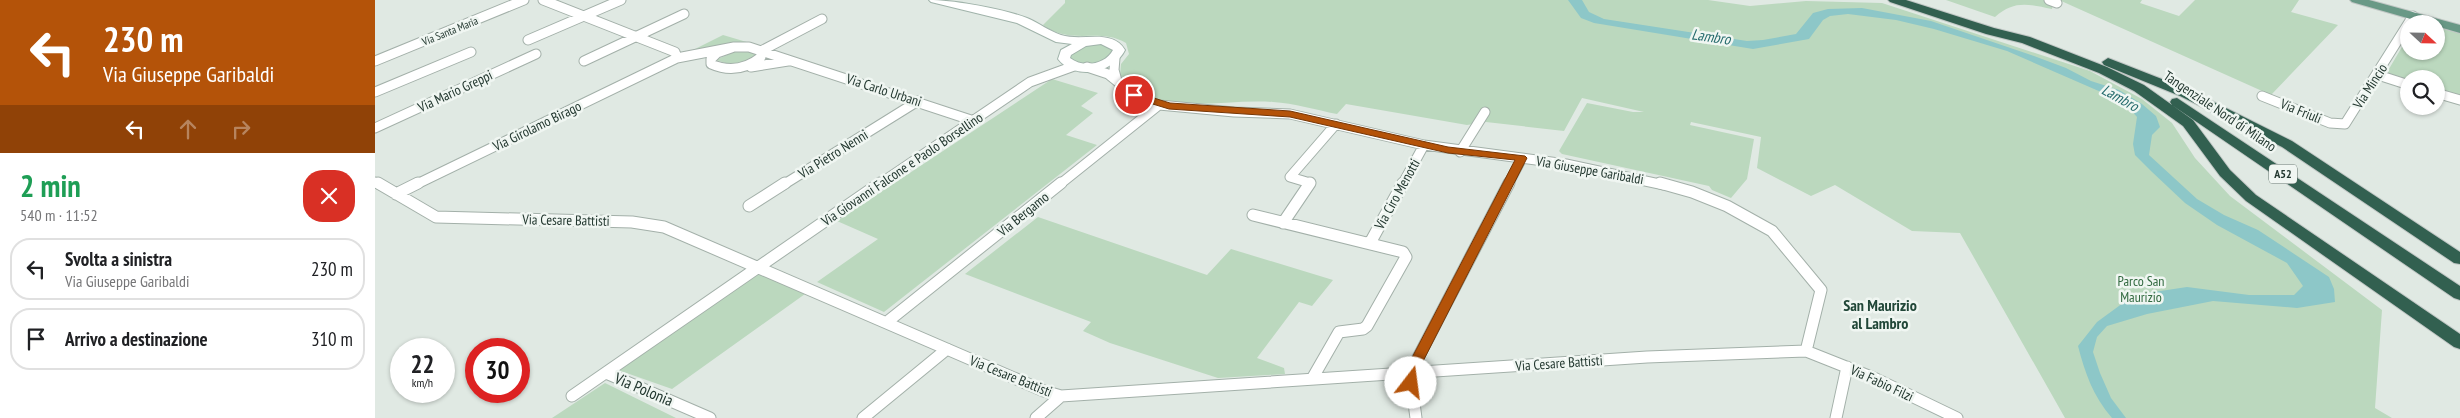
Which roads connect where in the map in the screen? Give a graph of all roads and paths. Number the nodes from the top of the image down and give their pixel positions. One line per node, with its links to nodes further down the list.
1 (523, 0): 29 (street, Via Santa Maria)
2 (543, 0): 13 (street)
3 (621, 0): 13 (street)
4 (935, 0): 18 (street)
5 (1893, 0): 21 (highway)
6 (1905, 0): 21 (highway, Tangenziale Nord di Milano / A52)
7 (1921, 0): 58 (highway, Tangenziale Nord di Milano / A52)
8 (2049, 0): 10 (street)
9 (2356, 0): 12 (main road)
10 (2057, 3)
11 (684, 14): 17 (street)
12 (2409, 15)
13 (583, 16): 17 (street); 20 (street)
14 (822, 18): 24 (street)
15 (2445, 25): 16 (main road)
16 (2460, 29)
17 (636, 37): 27 (street); 30 (street)
18 (1051, 37): 22 (street); 32 (street)
19 (2400, 38): 35 (street, Via Mincio)
20 (528, 40)
21 (2026, 40): 60 (highway, Tangenziale Nord di Milano / A52); 62 (highway)
22 (1086, 41): 28 (street); 32 (street)
23 (734, 47): 24 (street, Via Girolamo Birago); 27 (street, Via Girolamo Birago); 33 (street)
24 (761, 51): 31 (street, Via Carlo Urbani); 34 (street)
25 (471, 52): 38 (street)
26 (536, 54): 48 (street, Via Mario Greppi)
27 (677, 58): 33 (street); 53 (street, Via Girolamo Birago)
28 (1115, 58): 32 (street); 36 (street)
29 (375, 61)
30 (584, 61)
31 (793, 61): 34 (street, Via Carlo Urbani); 42 (street, Via Carlo Urbani)
32 (1073, 61): 36 (street, Via Giuseppe Garibaldi); 45 (street, Via Giovanni Falcone e Paolo Borsellino)
33 (711, 64): 34 (street, Via Carlo Urbani)
34 (742, 67)
35 (2378, 75): 37 (street); 47 (street, Via Mincio)
36 (1117, 81): 43 (street, Via Giuseppe Garibaldi)
37 (2400, 82)
38 (375, 92)
39 (2262, 96): 47 (street, Via Friuli)
40 (2445, 96): 41 (street)
41 (2460, 100)
42 (917, 101): 45 (street, Via Carlo Urbani); 54 (street, Via Pietro Nenni)
43 (1159, 105): 46 (street, Via Giuseppe Garibaldi); 61 (street, Via Bergamo)
44 (1485, 112): 50 (street)
45 (974, 121): 59 (street, Via Giovanni Falcone e Paolo Borsellino)
46 (1336, 124): 49 (street, Via Giuseppe Garibaldi); 56 (street)
47 (2339, 125)
48 (375, 128)
49 (1424, 145): 50 (street, Via Giuseppe Garibaldi); 57 (street, Via Ciro Menotti)
50 (1460, 152): 51 (street, Via Giuseppe Garibaldi)
51 (1522, 158): 64 (street, Via Giuseppe Garibaldi); 67 (street)
52 (375, 182): 53 (street, Via Cesare Battisti)
53 (396, 194): 59 (street, Via Cesare Battisti)
54 (749, 206)
55 (1253, 215): 56 (street)
56 (1283, 223): 57 (street)
57 (1370, 243): 68 (street)
58 (2460, 259)
59 (758, 266): 61 (street, Via Cesare Battisti); 66 (street)
60 (2460, 294)
61 (887, 322): 63 (street, Via Cesare Battisti)
62 (2460, 343)
63 (947, 349): 70 (street, Via Cesare Battisti); 72 (street)
64 (1806, 352): 65 (street, Via Fabio Filzi); 67 (street, Via Cesare Battisti)
65 (1847, 367): 75 (street); 76 (street, Via Fabio Filzi)
66 (606, 373): 69 (street); 71 (street, Via Polonia)
67 (1410, 373): 68 (street, Via Cesare Battisti); 74 (street)
68 (1312, 379): 70 (street, Via Cesare Battisti)
69 (572, 396)
70 (1061, 396): 73 (street)
71 (710, 418)
72 (863, 418)
73 (1036, 418)
74 (1416, 418)
75 (1836, 418)
76 (1957, 418)

